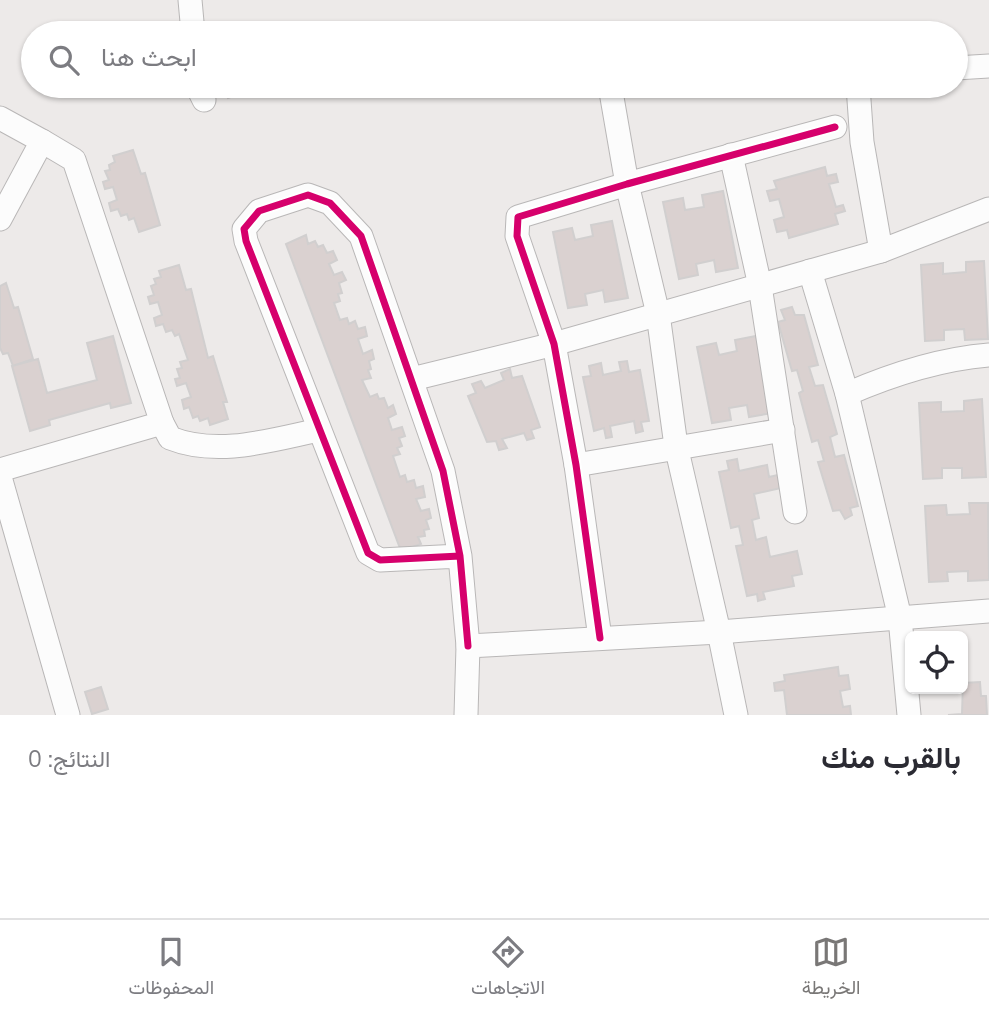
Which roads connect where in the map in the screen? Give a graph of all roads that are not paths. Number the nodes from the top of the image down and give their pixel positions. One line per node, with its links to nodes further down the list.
1 (190, 0): 2 (street)
2 (192, 21)
3 (989, 66): 4 (street)
4 (968, 67)
5 (612, 98): 11 (street)
6 (859, 98): 14 (street)
7 (0, 118): 9 (street)
8 (835, 127): 10 (street)
9 (42, 141): 13 (street); 22 (street)
10 (731, 155): 11 (street); 16 (street)
11 (626, 184): 17 (street); 18 (street)
12 (989, 209): 14 (street)
13 (0, 219)
14 (881, 251): 15 (street)
15 (810, 271): 16 (street); 21 (street)
16 (760, 286): 17 (street); 24 (street)
17 (657, 314): 18 (street); 25 (street)
18 (554, 344): 20 (street); 26 (street)
19 (989, 355): 21 (street)
20 (412, 379): 23 (street); 30 (street)
21 (847, 394): 32 (street)
22 (162, 423): 23 (street); 27 (street)
23 (319, 430): 30 (street)
24 (783, 430): 25 (street); 29 (street)
25 (676, 446): 26 (street); 33 (street)
26 (576, 465): 34 (street)
27 (0, 470)
28 (0, 477): 36 (street)
29 (795, 512)
30 (460, 556): 35 (street)
31 (989, 611): 32 (street)
32 (900, 618): 33 (street); 39 (street)
33 (719, 632): 34 (street); 38 (street)
34 (600, 639): 35 (street)
35 (468, 646): 37 (street)
36 (68, 715)
37 (466, 715)
38 (736, 715)
39 (909, 715)

